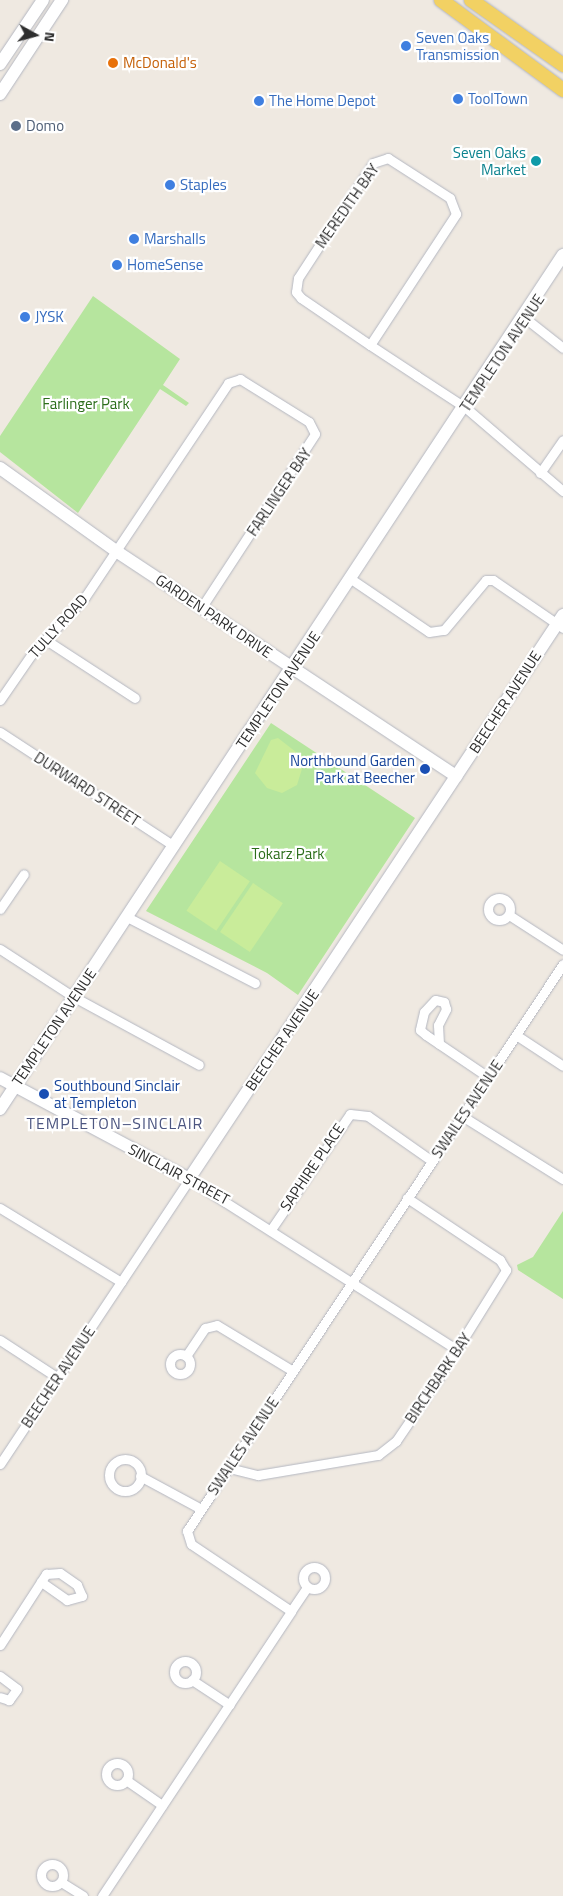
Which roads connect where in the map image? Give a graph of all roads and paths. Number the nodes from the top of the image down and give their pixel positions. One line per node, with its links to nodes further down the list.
1 (43, 0): 5 (street)
2 (62, 0): 8 (street)
3 (441, 0): 7 (main road)
4 (471, 0): 6 (main road)
5 (0, 64)
6 (563, 65)
7 (563, 90)
8 (0, 94)
9 (563, 255): 10 (street, TEMPLETON AVENUE)
10 (560, 268): 11 (street, TEMPLETON AVENUE)
11 (525, 318): 13 (street); 14 (street, TEMPLETON AVENUE)
12 (370, 345): 12 (street, MEREDITH BAY); 14 (street, MEREDITH BAY)
13 (563, 348)
14 (466, 408): 17 (street, MEREDITH BAY); 20 (street, TEMPLETON AVENUE)
15 (563, 440): 17 (street)
16 (0, 468): 19 (street, GARDEN PARK DRIVE)
17 (540, 473): 18 (street, MEREDITH BAY)
18 (563, 491)
19 (116, 552): 21 (street, GARDEN PARK DRIVE); 21 (street, FARLINGER BAY); 23 (street, TULLY ROAD)
20 (351, 580): 22 (street); 24 (street, TEMPLETON AVENUE)
21 (201, 608): 24 (street, GARDEN PARK DRIVE)
22 (561, 622): 28 (street, BEECHER AVENUE)
23 (46, 640): 25 (street); 26 (street, TULLY ROAD)
24 (292, 668): 28 (street, GARDEN PARK DRIVE); 29 (street, TEMPLETON AVENUE)
25 (135, 698)
26 (0, 700)
27 (0, 732): 29 (street, DURWARD STREET)
28 (456, 776): 49 (street, BEECHER AVENUE)
29 (174, 846): 33 (street, TEMPLETON AVENUE)
30 (24, 874): 31 (street)
31 (0, 909)
32 (509, 915): 35 (street)
33 (127, 917): 37 (street); 38 (street, TEMPLETON AVENUE)
34 (0, 950): 38 (street)
35 (563, 950)
36 (563, 964): 39 (street, SWAILES AVENUE)
37 (255, 983)
38 (74, 997): 41 (street); 45 (street, TEMPLETON AVENUE)
39 (516, 1035): 42 (street); 43 (street, SWAILES AVENUE)
40 (440, 1044): 40 (street); 43 (street)
41 (199, 1065)
42 (563, 1066)
43 (488, 1077): 47 (street, SWAILES AVENUE)
44 (0, 1078): 45 (street, SINCLAIR STREET)
45 (15, 1087): 46 (street, TEMPLETON AVENUE); 49 (street, SINCLAIR STREET)
46 (0, 1109)
47 (462, 1116): 48 (street, SWAILES AVENUE); 50 (street)
48 (432, 1161): 51 (street, SWAILES AVENUE); 53 (street, SAPHIRE PLACE)
49 (189, 1179): 53 (street, SINCLAIR STREET); 55 (street, BEECHER AVENUE)
50 (563, 1180)
51 (407, 1198): 54 (street, SWAILES AVENUE); 57 (street, BIRCHBARK BAY)
52 (0, 1208): 55 (street)
53 (272, 1228): 54 (street, SINCLAIR STREET)
54 (352, 1281): 57 (street, SINCLAIR STREET); 59 (street, SWAILES AVENUE)
55 (121, 1282): 60 (street, BEECHER AVENUE)
56 (0, 1340): 60 (street)
57 (457, 1350): 62 (street, BIRCHBARK BAY)
58 (186, 1356): 59 (street)
59 (292, 1371): 62 (street, SWAILES AVENUE)
60 (58, 1378): 61 (street, BEECHER AVENUE)
61 (0, 1464)
62 (229, 1468): 64 (street, SWAILES AVENUE)
63 (140, 1476): 64 (street)
64 (202, 1509): 67 (street, SWAILES AVENUE)
65 (41, 1582): 68 (street)
66 (307, 1587): 67 (street)
67 (291, 1611): 73 (street)
68 (4, 1630): 69 (street)
69 (0, 1645)
70 (0, 1676): 72 (street)
71 (192, 1680): 73 (street)
72 (0, 1697)
73 (230, 1705): 75 (street)
74 (126, 1780): 75 (street)
75 (162, 1805): 78 (street)
76 (61, 1882): 77 (street)
77 (83, 1896)
78 (102, 1896)

